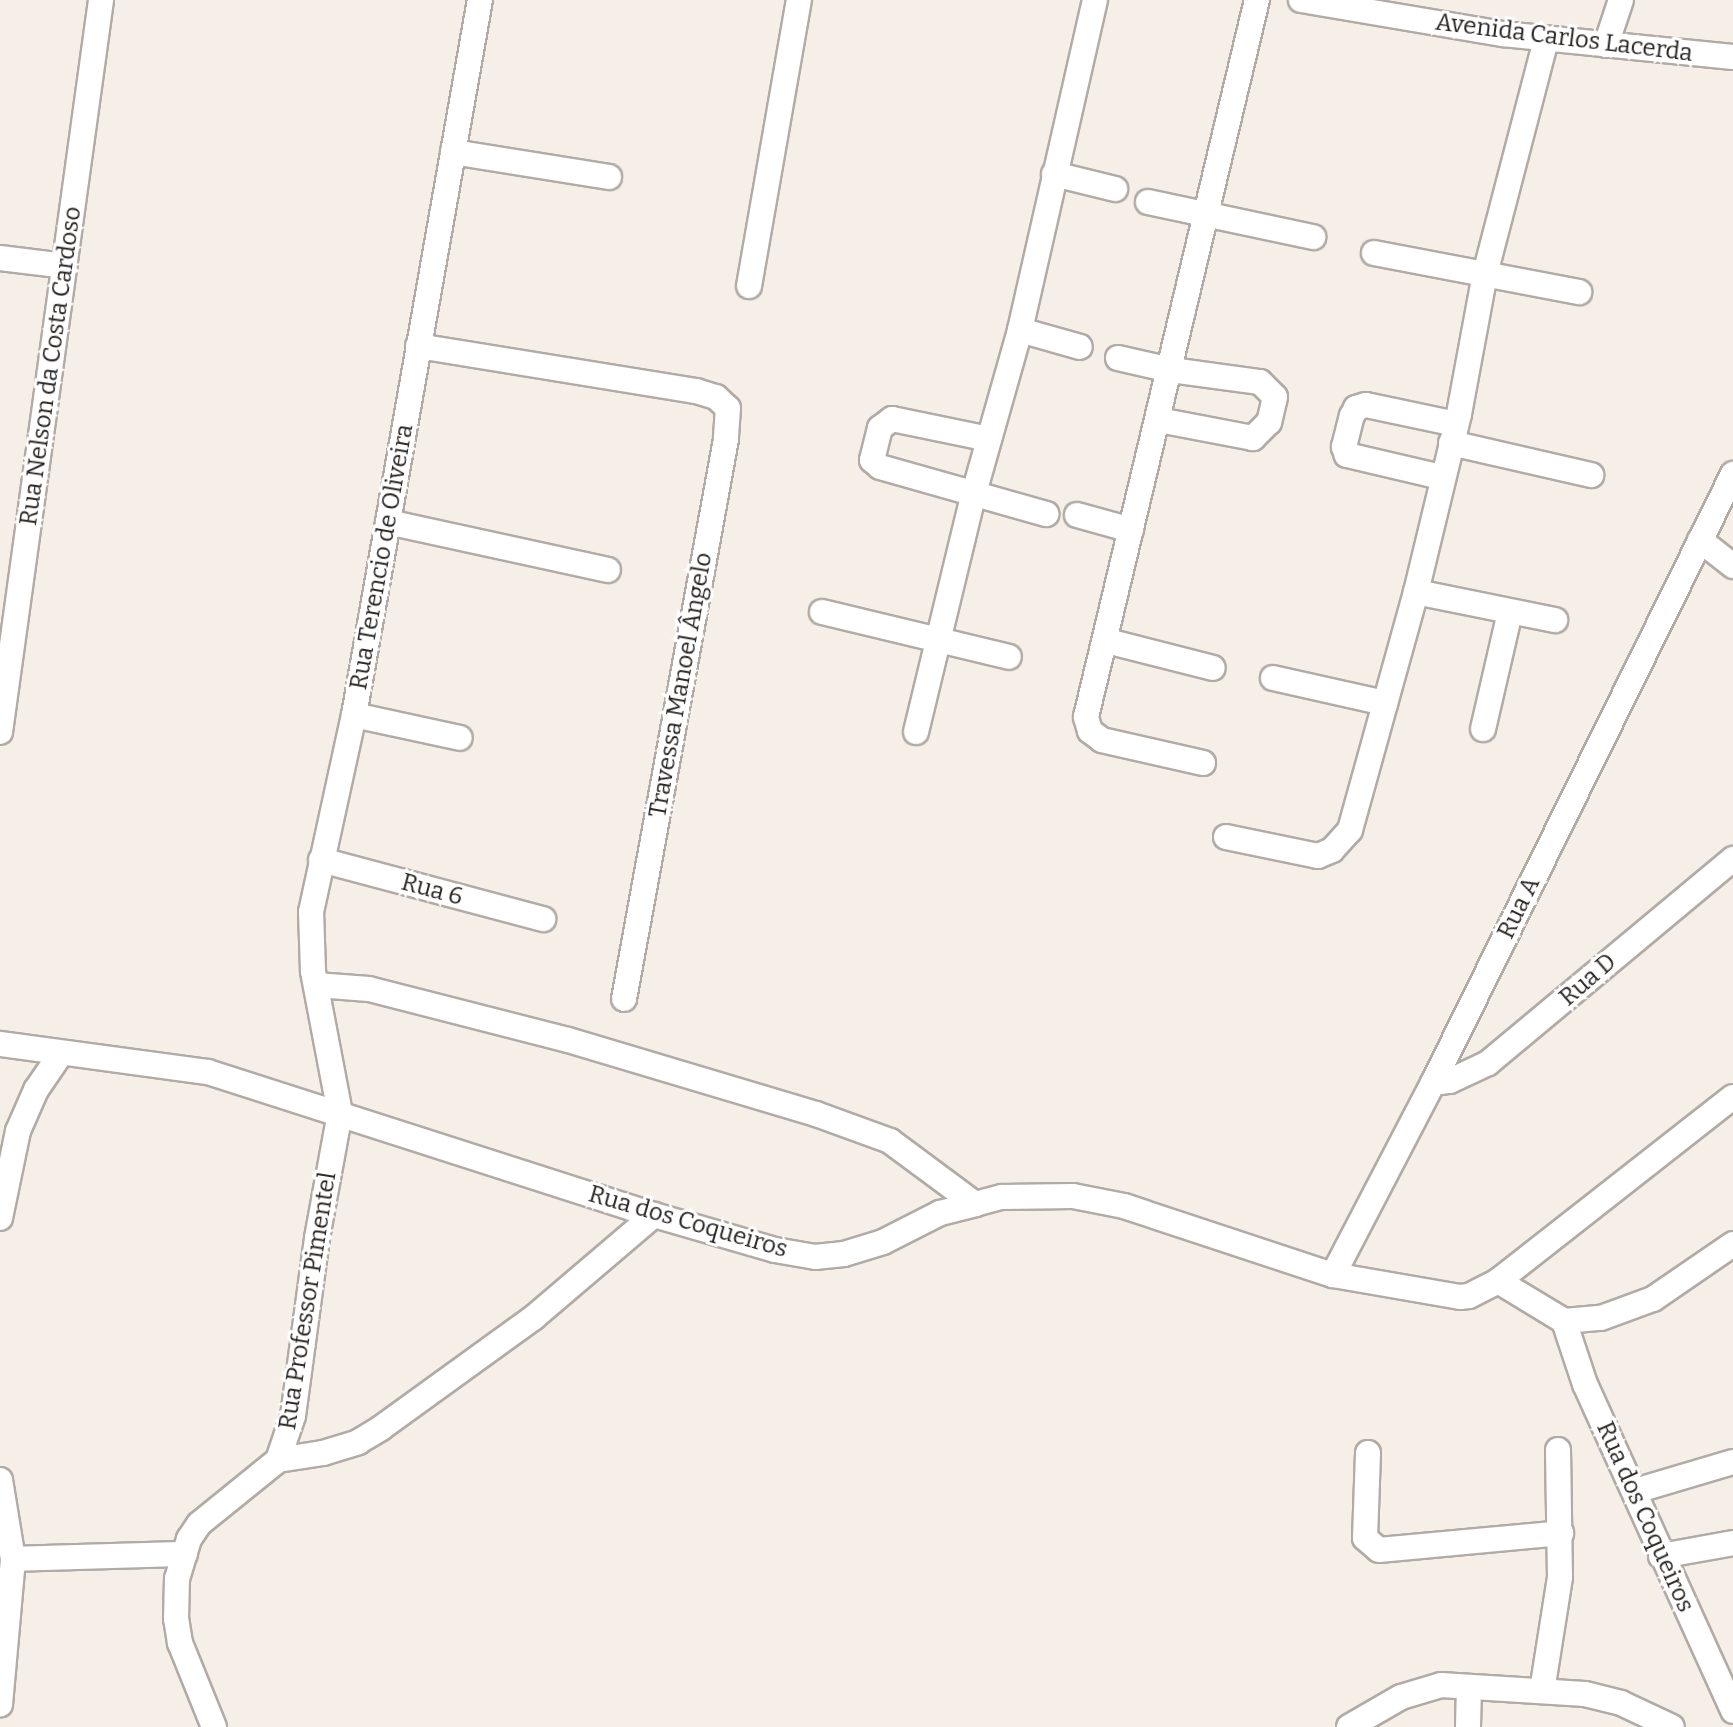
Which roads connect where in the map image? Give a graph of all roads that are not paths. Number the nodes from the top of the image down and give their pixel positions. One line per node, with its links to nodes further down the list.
1 (101, 0): 21 (street, Rua Nelson da Costa Cardoso)
2 (480, 0): 12 (street, Rua Terencio de Oliveira)
3 (799, 0): 23 (street)
4 (1095, 0): 13 (street)
5 (1257, 0): 17 (street)
6 (1301, 0): 8 (street, Avenida Carlos Lacerda)
7 (1621, 0): 10 (street)
8 (1412, 10): 9 (street, Avenida Carlos Lacerda)
9 (1546, 39): 10 (street, Avenida Carlos Lacerda); 22 (street)
10 (1606, 45): 11 (street, Avenida Carlos Lacerda)
11 (1733, 57)
12 (453, 152): 14 (street); 26 (street, Rua Terencio de Oliveira)
13 (1054, 174): 15 (street); 25 (street)
14 (609, 177)
15 (1115, 189)
16 (1148, 202): 17 (street)
17 (1205, 213): 18 (street); 29 (street)
18 (1313, 237)
19 (1374, 253): 22 (street)
20 (0, 258): 21 (street)
21 (65, 266): 56 (street, Rua Nelson da Costa Cardoso)
22 (1485, 274): 24 (street); 31 (street)
23 (749, 286)
24 (1579, 292)
25 (1020, 330): 27 (street); 32 (street)
26 (418, 346): 39 (street, Rua Terencio de Oliveira); 65 (street, Travessa Manoel Ângelo)
27 (1080, 347)
28 (1118, 358): 29 (street)
29 (1171, 370): 30 (street); 30 (street)
30 (1159, 420): 40 (street)
31 (1453, 434): 34 (street); 35 (street); 35 (street)
32 (989, 439): 36 (street); 36 (street)
33 (1733, 474): 41 (street, Rua A)
34 (1591, 475)
35 (1441, 477): 44 (street)
36 (974, 493): 37 (street); 48 (street)
37 (1046, 514)
38 (1077, 515): 40 (street)
39 (388, 522): 43 (street); 54 (street, Rua Terencio de Oliveira)
40 (1131, 530): 49 (street)
41 (1700, 540): 42 (street); 68 (street, Rua A)
42 (1733, 566)
43 (608, 570)
44 (1416, 592): 46 (street); 53 (street)
45 (822, 612): 48 (street)
46 (1510, 612): 47 (street); 55 (street)
47 (1555, 620)
48 (938, 641): 50 (street); 57 (street)
49 (1107, 641): 51 (street); 59 (street)
50 (1009, 657)
51 (1213, 668)
52 (1273, 678): 53 (street)
53 (1385, 703): 60 (street)
54 (354, 715): 58 (street); 62 (street, Rua Terencio de Oliveira)
55 (1483, 729)
56 (0, 732)
57 (916, 732)
58 (460, 738)
59 (1203, 763)
60 (1226, 837)
61 (1733, 859): 68 (street, Rua D)
62 (321, 860): 63 (street, Rua 6); 64 (street, Rua Terencio de Oliveira)
63 (543, 919)
64 (316, 985): 70 (street, Rua Terencio de Oliveira); 71 (street)
65 (624, 999)
66 (0, 1044): 67 (street, Rua dos Coqueiros)
67 (60, 1055): 70 (street, Rua dos Coqueiros); 73 (street)
68 (1433, 1083): 75 (street, Rua A)
69 (1733, 1097): 76 (street, Rua dos Coqueiros)
70 (340, 1113): 72 (street, Rua dos Coqueiros); 80 (street, Rua Professor Pimentel)
71 (975, 1204): 72 (street, Rua dos Coqueiros); 75 (street, Rua dos Coqueiros)
72 (654, 1215): 80 (street)
73 (0, 1218)
74 (1733, 1244): 77 (street)
75 (1333, 1275): 76 (street, Rua dos Coqueiros)
76 (1498, 1281): 77 (street)
77 (1564, 1321): 83 (street, Rua dos Coqueiros)
78 (1558, 1450): 84 (street)
79 (1368, 1453): 84 (street)
80 (278, 1460): 86 (street, Rua Professor Pimentel)
81 (1733, 1462): 83 (street)
82 (0, 1480): 88 (street)
83 (1635, 1491): 87 (street, Rua dos Coqueiros)
84 (1561, 1533): 90 (street)
85 (1733, 1543): 87 (street)
86 (185, 1554): 88 (street); 93 (street, Rua Professor Pimentel)
87 (1661, 1556): 92 (street, Rua dos Coqueiros)
88 (13, 1559): 91 (street)
89 (1469, 1687): 90 (street); 94 (street); 95 (street)
90 (1542, 1691): 96 (street)
91 (0, 1704)
92 (1733, 1711)
93 (214, 1727)
94 (1349, 1727)
95 (1468, 1727)
96 (1672, 1727)

